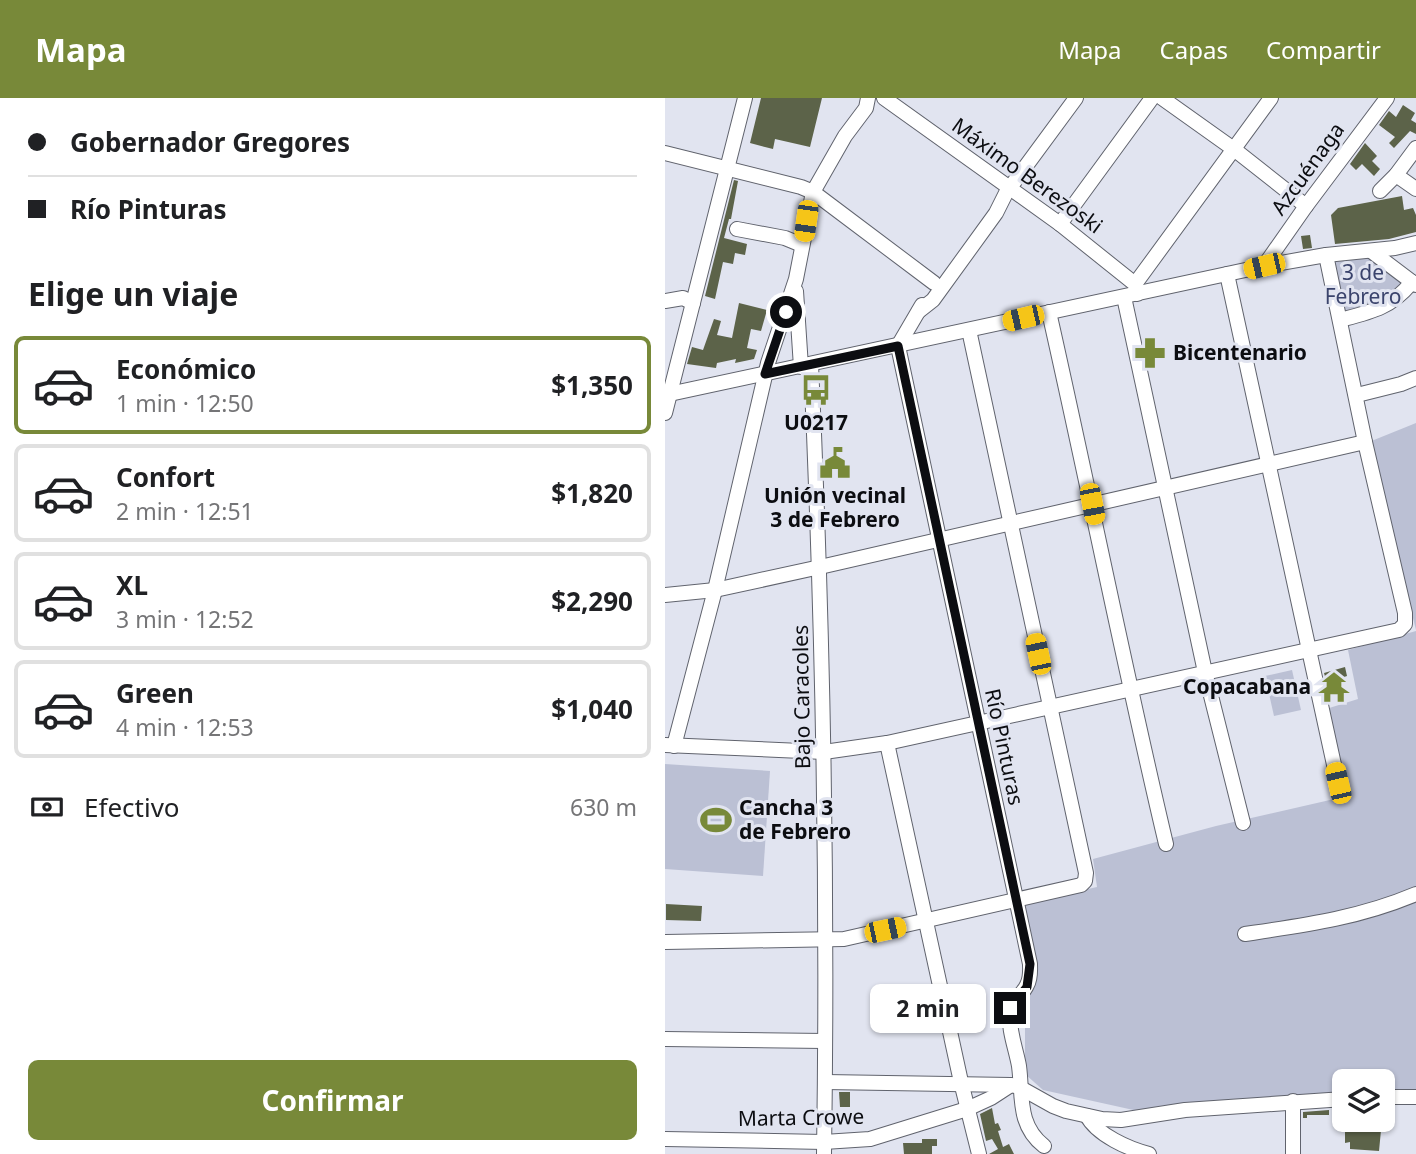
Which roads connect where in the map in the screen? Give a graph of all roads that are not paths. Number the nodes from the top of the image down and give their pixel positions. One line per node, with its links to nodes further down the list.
1 (745, 98): 12 (street)
2 (882, 98): 8 (street); 15 (street, Máximo Berezoski)
3 (1076, 98): 15 (street)
4 (1152, 98): 19 (street)
5 (1162, 98): 10 (street)
6 (1271, 98): 10 (street)
7 (1387, 98): 18 (street, Azcuénaga)
8 (867, 103): 17 (street)
9 (1416, 148): 13 (street)
10 (1235, 150): 18 (street); 30 (street)
11 (665, 153): 12 (street)
12 (727, 169): 17 (street); 32 (street)
13 (1396, 175): 14 (street); 16 (street)
14 (1416, 190)
15 (1008, 191): 19 (street, Máximo Berezoski); 28 (street); 33 (street)
16 (1380, 191)
17 (813, 192): 22 (street); 28 (street)
18 (1306, 206): 25 (street, Azcuénaga)
19 (1060, 224): 30 (street, Máximo Berezoski)
20 (737, 229): 22 (street)
21 (1416, 243): 23 (street)
22 (803, 245): 27 (street)
23 (1371, 251): 24 (street); 29 (street)
24 (1326, 255): 25 (street); 35 (street)
25 (1264, 266): 26 (street)
26 (1227, 274): 30 (street); 45 (street)
27 (796, 279): 38 (street, Bajo Caracoles); 39 (street)
28 (934, 283): 33 (street)
29 (1414, 283): 35 (street)
30 (1132, 292): 34 (street); 46 (street)
31 (665, 300): 32 (street)
32 (693, 303): 41 (street)
33 (919, 311): 37 (street)
34 (1049, 312): 36 (street); 47 (street)
35 (1340, 320): 42 (street)
36 (969, 331): 37 (street); 48 (street)
37 (898, 346): 38 (street); 49 (street, Río Pinturas)
38 (806, 366): 39 (street); 50 (street, Bajo Caracoles)
39 (765, 374): 41 (street); 51 (street)
40 (1416, 377): 42 (street)
41 (667, 395): 43 (street)
42 (1357, 395): 44 (street)
43 (665, 413)
44 (1365, 442): 45 (street); 53 (street)
45 (1267, 465): 46 (street); 53 (street)
46 (1165, 488): 47 (street); 54 (street)
47 (1092, 504): 48 (street); 55 (street)
48 (1010, 523): 49 (street); 56 (street)
49 (939, 540): 50 (street); 57 (street, Río Pinturas)
50 (820, 567): 51 (street); 60 (street, Bajo Caracoles)
51 (715, 590): 52 (street); 59 (street)
52 (665, 595)
53 (1308, 651): 54 (street); 61 (street)
54 (1206, 672): 55 (street); 62 (street)
55 (1129, 690): 56 (street); 63 (street)
56 (1049, 707): 57 (street); 65 (street)
57 (978, 723): 58 (street); 65 (street, Río Pinturas)
58 (887, 743): 60 (street); 66 (street)
59 (670, 746): 60 (street)
60 (824, 752): 68 (street, Bajo Caracoles)
61 (1338, 783)
62 (1243, 823)
63 (1165, 844)
64 (1416, 894): 67 (street)
65 (1016, 901): 66 (street); 74 (street, Río Pinturas)
66 (926, 922): 68 (street); 73 (street)
67 (1245, 934)
68 (826, 940): 69 (street); 71 (street, Bajo Caracoles)
69 (665, 943)
70 (665, 1039): 71 (street)
71 (825, 1041): 72 (street, Bajo Caracoles)
72 (825, 1082): 73 (street); 83 (street, Bajo Caracoles)
73 (961, 1082): 74 (street); 79 (street)
74 (1015, 1086): 79 (street, Marta Crowe); 80 (street); 82 (street, Río Pinturas)
75 (1395, 1097): 76 (street)
76 (1416, 1097)
77 (1332, 1099): 78 (street)
78 (1293, 1101): 80 (street); 86 (street)
79 (967, 1108): 83 (street, Marta Crowe); 84 (street)
80 (1087, 1116): 85 (street)
81 (665, 1139): 83 (street, Marta Crowe)
82 (1044, 1146)
83 (824, 1148)
84 (979, 1154)
85 (1149, 1154)
86 (1293, 1154)

